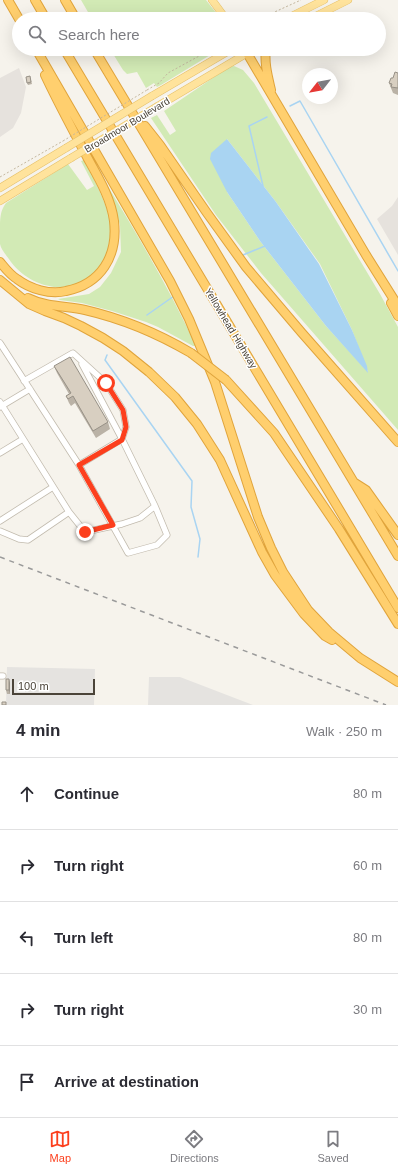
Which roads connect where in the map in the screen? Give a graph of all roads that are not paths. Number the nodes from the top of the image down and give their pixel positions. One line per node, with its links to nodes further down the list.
1 (8, 0): 7 (highway)
2 (35, 0): 8 (highway)
3 (65, 0): 9 (highway)
4 (212, 0): 10 (main road)
5 (324, 0): 11 (main road)
6 (348, 0): 12 (main road)
7 (15, 12)
8 (42, 12)
9 (72, 12)
10 (221, 12)
11 (300, 12)
12 (324, 12)
13 (38, 56): 26 (highway)
14 (39, 56): 52 (highway)
15 (68, 56): 50 (highway, Yellowhead Highway)
16 (98, 56): 22 (highway)
17 (220, 56): 23 (main road, Broadmoor Boulevard, bridge)
18 (238, 56): 24 (main road, Broadmoor Boulevard, bridge)
19 (251, 56): 21 (highway)
20 (265, 56): 21 (highway)
21 (273, 97): 25 (highway)
22 (126, 102): 38 (highway); 41 (highway)
23 (0, 188)
24 (0, 201)
25 (366, 255): 29 (highway); 30 (highway)
26 (0, 262)
27 (0, 280): 28 (highway)
28 (13, 291): 51 (highway, bridge); 52 (highway)
29 (398, 306)
30 (398, 316)
31 (0, 343): 33 (lane)
32 (81, 361): 33 (lane); 37 (lane); 37 (lane)
33 (24, 381): 34 (lane)
34 (30, 389): 35 (lane); 40 (lane)
35 (1, 405): 36 (lane)
36 (23, 439): 39 (lane); 42 (lane)
37 (122, 440): 40 (lane); 43 (lane)
38 (398, 442)
39 (0, 453)
40 (79, 465): 46 (lane)
41 (353, 482): 48 (highway); 49 (highway)
42 (53, 488): 44 (lane); 45 (lane)
43 (155, 506): 46 (lane); 46 (lane)
44 (69, 512): 46 (lane); 47 (lane)
45 (0, 521)
46 (113, 525)
47 (0, 531)
48 (398, 535)
49 (398, 556)
50 (398, 608)
51 (398, 624)
52 (360, 658): 53 (highway)
53 (398, 682)

